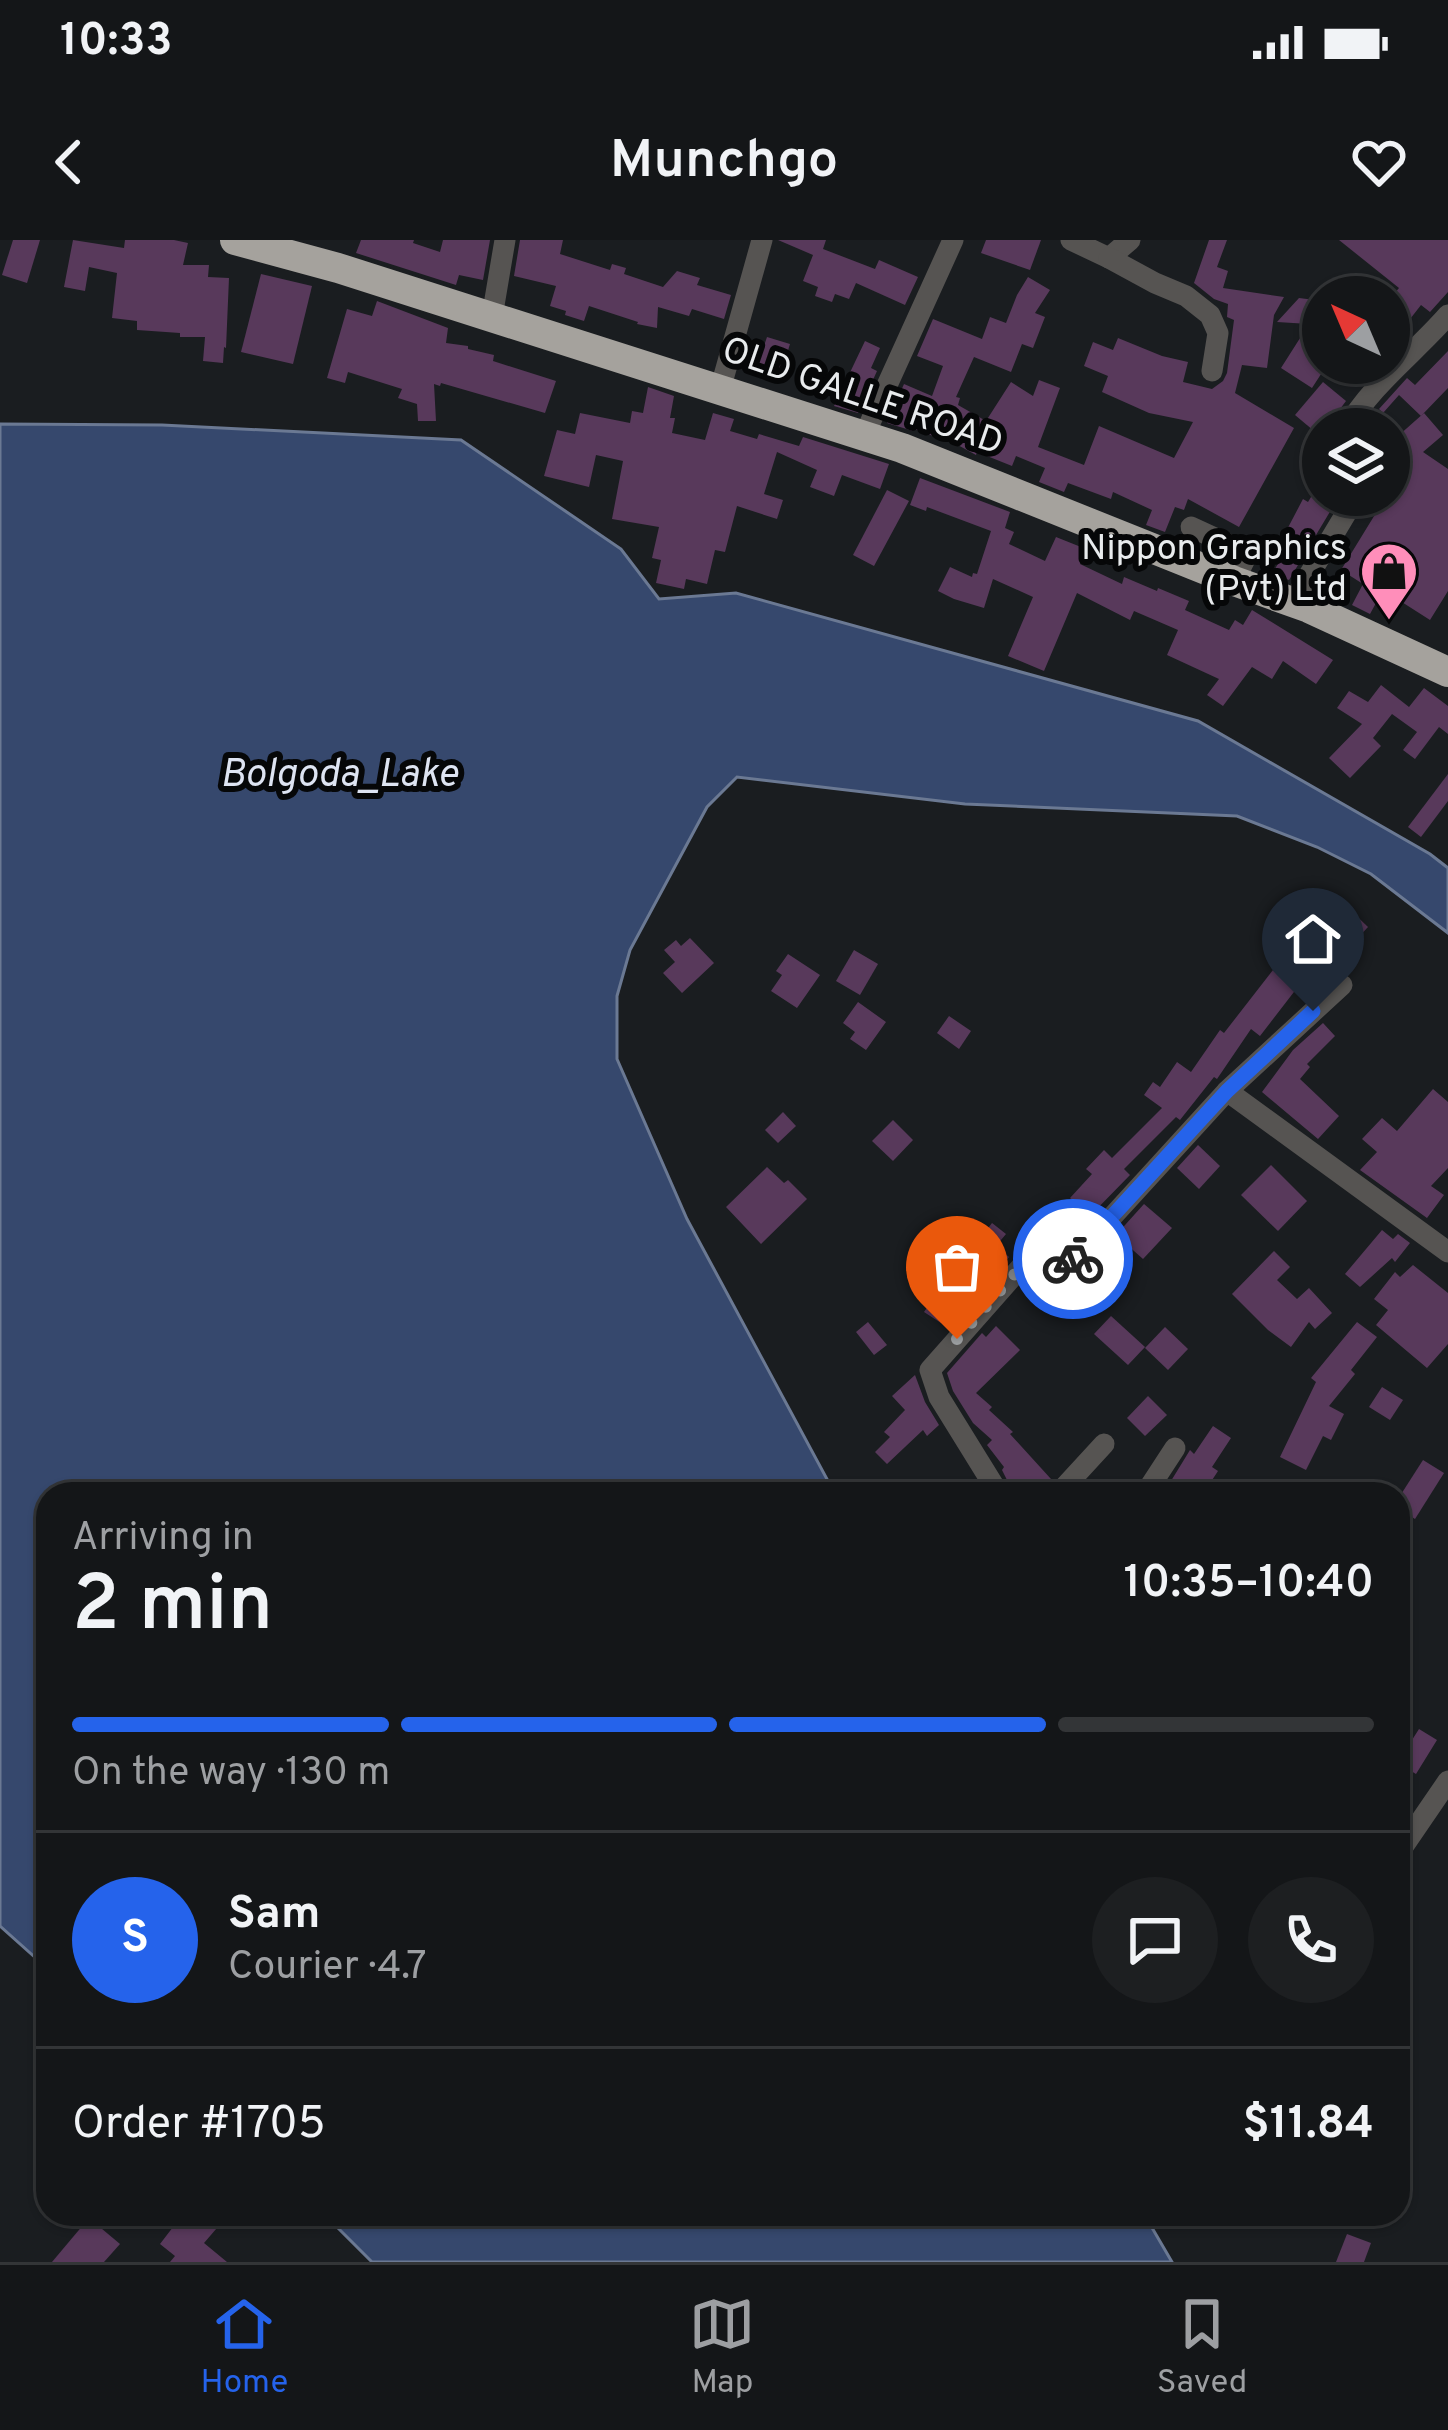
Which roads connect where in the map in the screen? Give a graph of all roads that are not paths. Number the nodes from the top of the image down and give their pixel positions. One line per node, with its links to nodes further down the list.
1 (235, 240): 9 (highway, OLD GALLE ROAD)
2 (506, 240): 9 (street)
3 (762, 240): 11 (street)
4 (952, 240): 13 (street)
5 (1071, 240): 7 (street)
6 (1130, 240): 7 (street)
7 (1109, 258): 10 (street)
8 (1448, 315): 12 (street)
9 (492, 317): 11 (highway, OLD GALLE ROAD)
10 (1212, 370)
11 (720, 390): 13 (highway, OLD GALLE ROAD)
12 (1358, 408)
13 (864, 436): 16 (highway, OLD GALLE ROAD)
14 (1344, 516): 17 (street)
15 (1191, 527): 16 (street)
16 (1234, 581): 17 (highway, OLD GALLE ROAD)
17 (1293, 602): 18 (highway, OLD GALLE ROAD)
18 (1448, 672)
19 (1342, 985): 20 (street)
20 (1227, 1091): 21 (street); 24 (street)
21 (1448, 1252)
22 (1104, 1444): 25 (street)
23 (1174, 1448): 26 (street)
24 (992, 1482)
25 (1069, 1482)
26 (1153, 1482)
27 (1448, 1781): 28 (street)
28 (1410, 1839)

